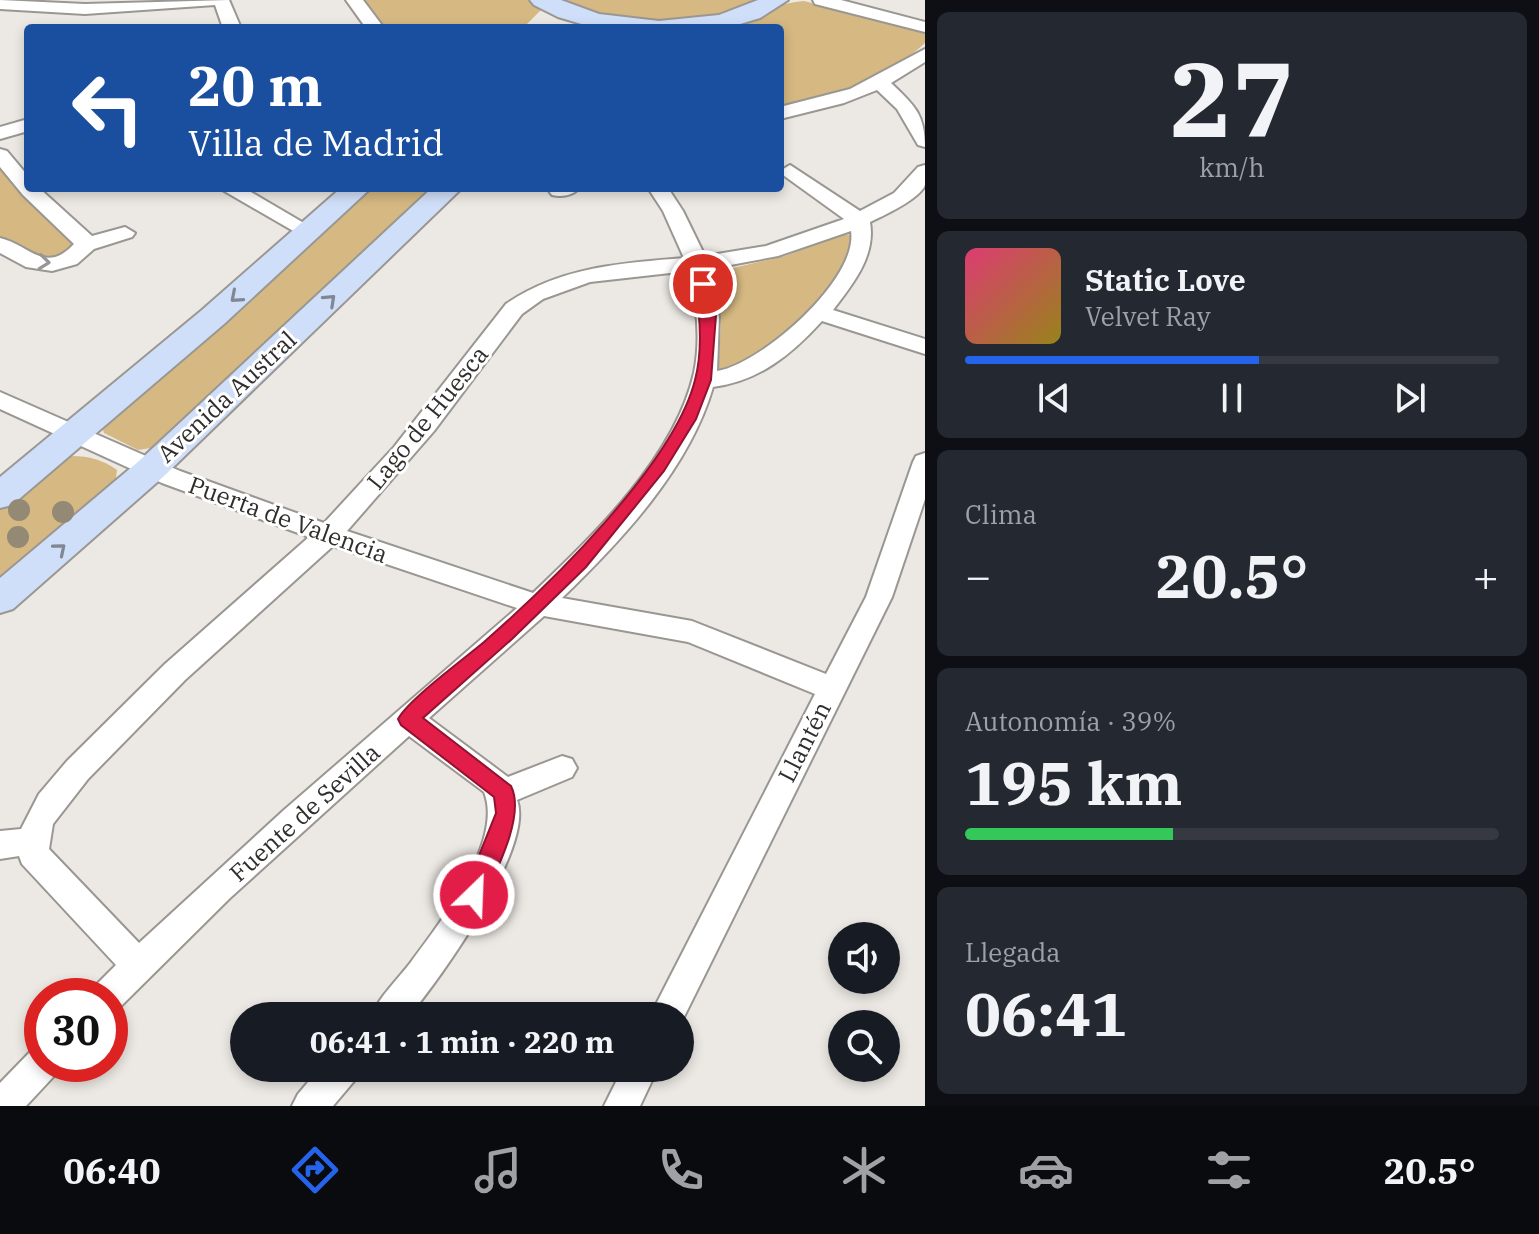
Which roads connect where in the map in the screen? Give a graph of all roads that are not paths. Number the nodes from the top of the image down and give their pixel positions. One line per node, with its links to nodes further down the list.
1 (220, 0): 7 (street); 10 (street)
2 (354, 0): 11 (street)
3 (776, 0): 13 (main road)
4 (821, 0): 14 (street)
5 (868, 0): 9 (street)
6 (0, 4): 7 (street)
7 (85, 5)
8 (546, 10): 12 (main road)
9 (925, 14)
10 (230, 24)
11 (372, 24)
12 (607, 24)
13 (711, 24)
14 (925, 27)
15 (925, 54): 16 (street)
16 (880, 83): 17 (street); 18 (street)
17 (784, 112)
18 (919, 117): 21 (street)
19 (24, 126): 20 (street)
20 (0, 133)
21 (925, 141)
22 (0, 155): 25 (street)
23 (790, 171): 31 (street)
24 (925, 171): 31 (street, Lago de Huesca)
25 (24, 182)
26 (33, 192): 35 (street)
27 (236, 192): 32 (street)
28 (353, 192): 32 (main road)
29 (444, 192): 43 (main road, Avenida Austral, one-way to 29)
30 (661, 192): 36 (street, Fuente de Sevilla)
31 (859, 220): 36 (street, Lago de Huesca); 37 (street)
32 (309, 232): 41 (main road, one-way to 41)
33 (125, 233): 35 (street)
34 (0, 244): 35 (street, one-way to 35)
35 (85, 244)
36 (697, 264): 39 (street, Fuente de Sevilla); 45 (street, Lago de Huesca)
37 (820, 313): 38 (street); 39 (street)
38 (925, 347)
39 (703, 380): 47 (street, Fuente de Sevilla)
40 (0, 400): 41 (street, Puerta de Valencia)
41 (74, 436): 43 (street, Puerta de Valencia); 44 (main road)
42 (925, 462): 48 (street, Llantén)
43 (151, 469): 45 (street, Puerta de Valencia); 46 (main road, Avenida Austral, one-way to 43)
44 (0, 496)
45 (328, 535): 47 (street, Puerta de Valencia); 52 (street, Lago de Huesca)
46 (0, 599)
47 (537, 604): 48 (street, Puerta de Valencia); 49 (street, Fuente de Sevilla)
48 (832, 689): 57 (street, Llantén)
49 (408, 719): 51 (street); 54 (street, Fuente de Sevilla)
50 (562, 768): 51 (street)
51 (504, 792): 56 (street)
52 (31, 841): 53 (street); 54 (street)
53 (0, 845)
54 (138, 965): 55 (street, Fuente de Sevilla)
55 (125, 978)
56 (399, 1002)
57 (674, 1002)
58 (25, 1082): 61 (street)
59 (331, 1082): 62 (street)
60 (634, 1082): 63 (street)
61 (2, 1106)
62 (310, 1106)
63 (622, 1106)

